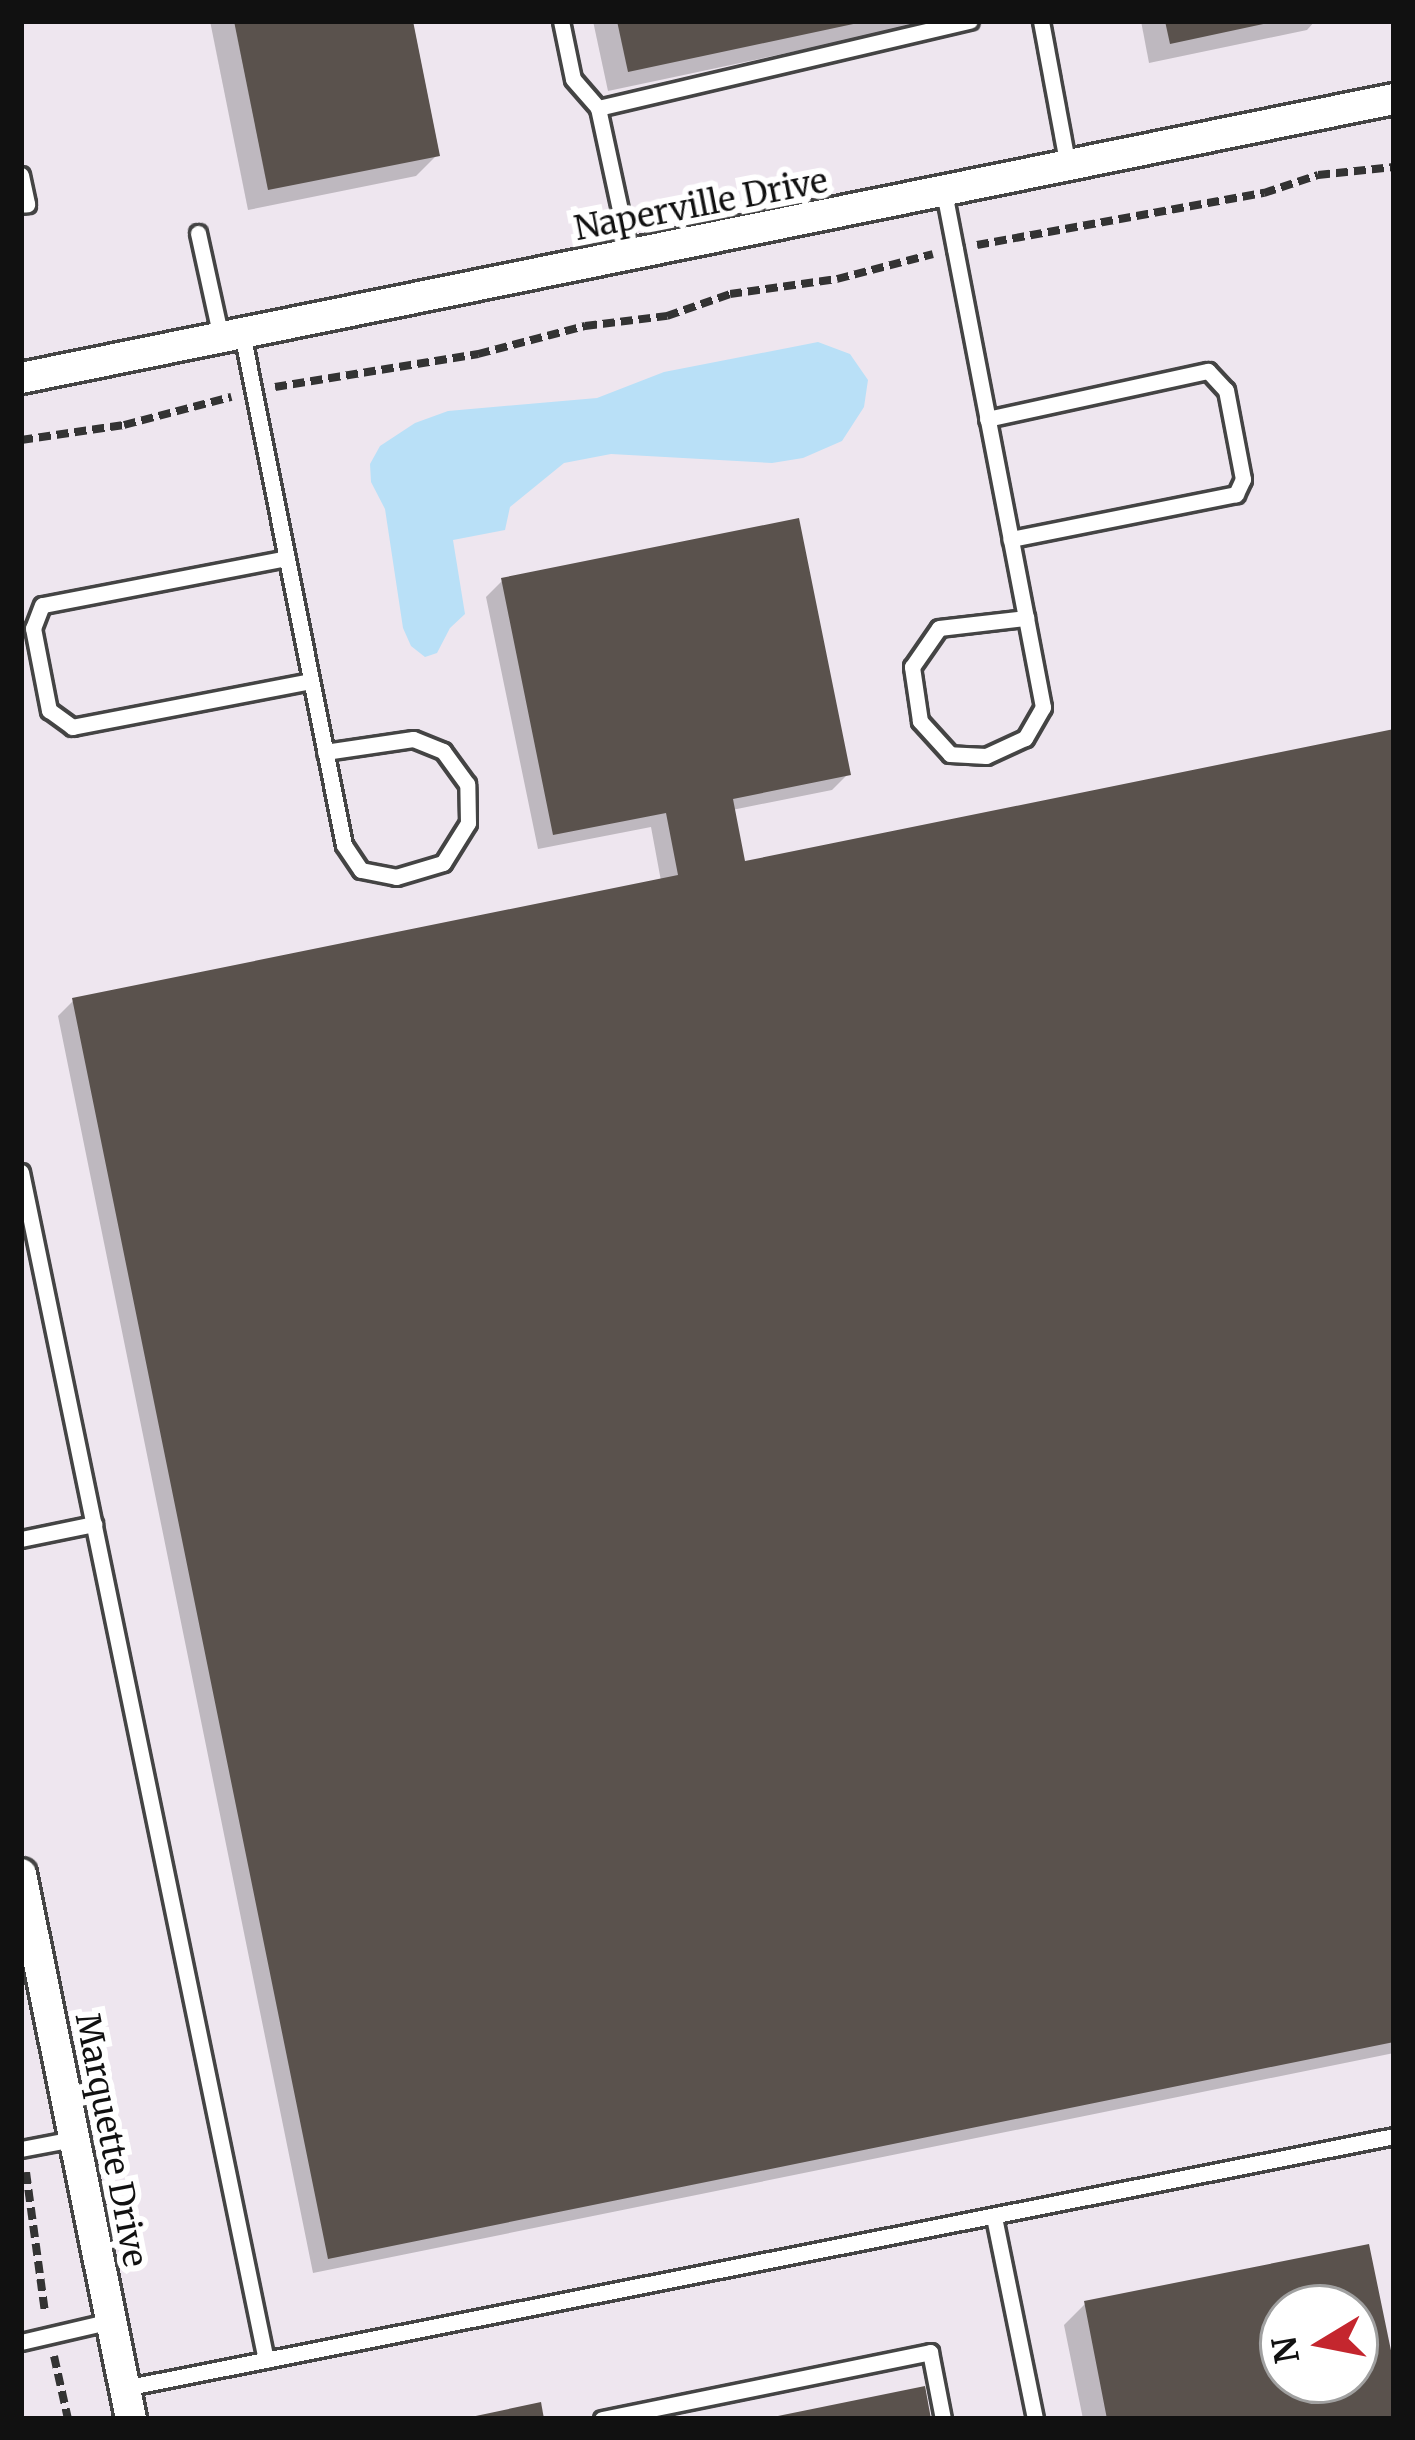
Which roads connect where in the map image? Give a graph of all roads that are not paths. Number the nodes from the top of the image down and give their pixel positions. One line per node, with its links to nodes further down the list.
1 (561, 21): 5 (lane)
2 (970, 21): 5 (lane)
3 (1041, 21): 6 (lane)
4 (1394, 99): 6 (street, Naperville Drive)
5 (598, 108): 11 (lane)
6 (1068, 167): 8 (street, Naperville Drive)
7 (21, 175): 9 (lane)
8 (944, 193): 11 (street, Naperville Drive); 14 (lane)
9 (21, 206)
10 (198, 233): 12 (lane)
11 (630, 256): 12 (street, Naperville Drive)
12 (231, 335): 13 (street, Naperville Drive); 16 (lane)
13 (21, 378)
14 (987, 419): 15 (lane); 15 (lane)
15 (1010, 538): 17 (lane)
16 (287, 558): 18 (lane); 18 (lane)
17 (1026, 618): 17 (lane)
18 (311, 681): 19 (lane)
19 (326, 752): 19 (lane)
20 (21, 1172): 21 (lane)
21 (94, 1524): 22 (lane); 31 (lane)
22 (21, 1539)
23 (21, 1874): 24 (street, Marquette Drive)
24 (26, 1921): 26 (street, Marquette Drive)
25 (1394, 2136): 28 (lane)
26 (74, 2139): 27 (lane); 29 (street, Marquette Drive)
27 (23, 2157)
28 (994, 2218): 31 (lane); 36 (lane)
29 (111, 2321): 30 (lane); 32 (street, Marquette Drive)
30 (21, 2342)
31 (266, 2360): 32 (lane)
32 (124, 2388): 33 (street, Marquette Drive)
33 (131, 2419)
34 (602, 2419): 35 (lane)
35 (943, 2419)
36 (1035, 2419)

